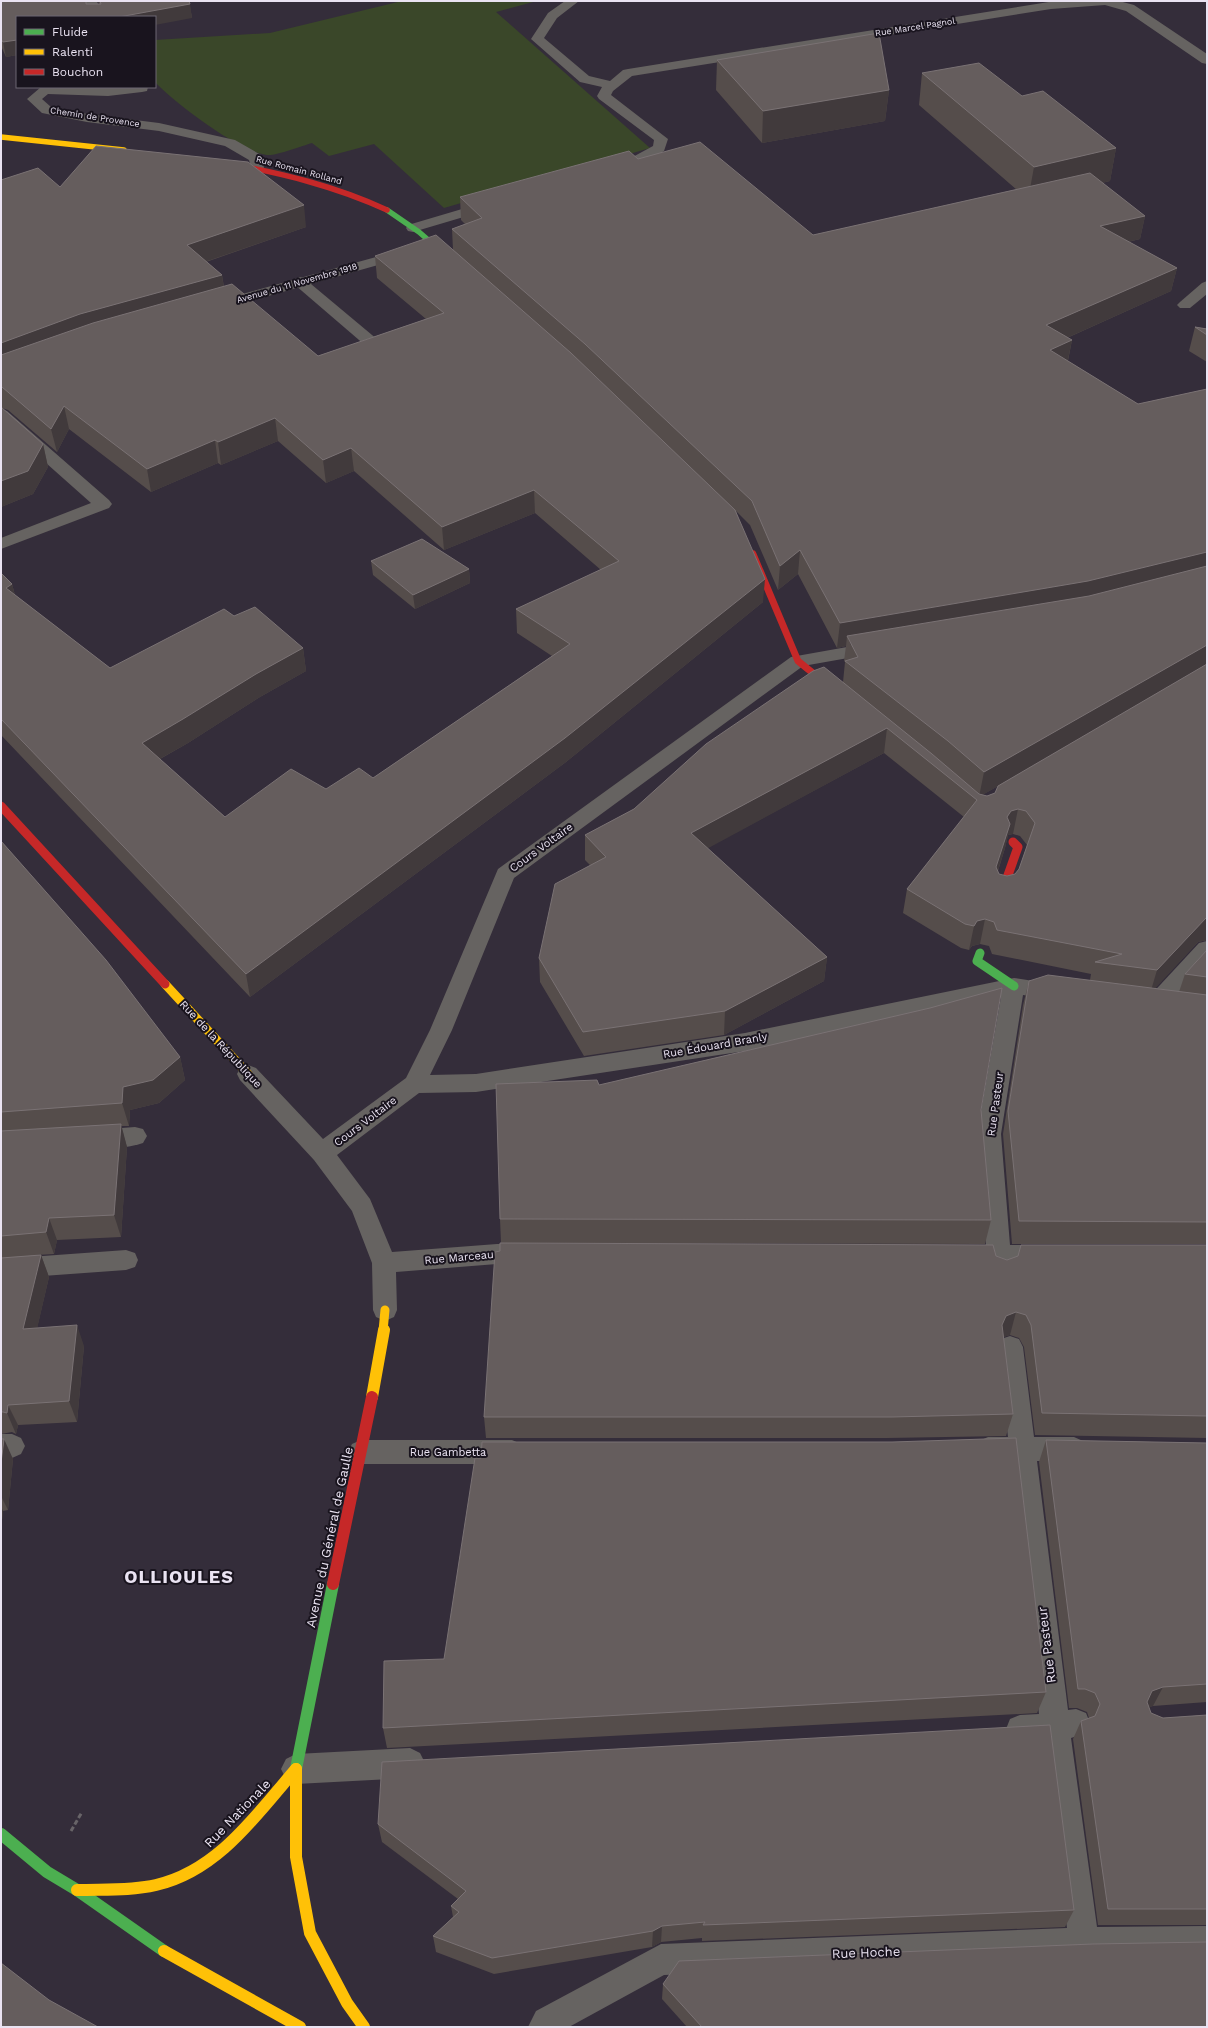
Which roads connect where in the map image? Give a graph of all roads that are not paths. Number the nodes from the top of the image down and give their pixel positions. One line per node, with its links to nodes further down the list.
1 (91, 1): 3 (street)
2 (572, 1): 5 (street)
3 (96, 16)
4 (1207, 60): 5 (street, Rue Marcel Pagnol)
5 (611, 85): 11 (street)
6 (142, 88): 10 (street, Chemin de Provence)
7 (1, 137): 8 (main road)
8 (133, 152)
9 (218, 162): 10 (main road, Rue Romain Rolland)
10 (257, 168): 13 (main road, Rue Romain Rolland)
11 (603, 171)
12 (504, 201): 13 (street)
13 (413, 228): 14 (main road, Rue Romain Rolland)
14 (435, 245): 15 (main road, Rue Romain Rolland); 16 (street, Avenue du 11 Novembre 1918)
15 (458, 266)
16 (300, 282): 19 (street, Avenue du 11 Novembre 1918); 20 (street)
17 (1207, 286): 18 (street)
18 (1184, 305)
19 (202, 310)
20 (372, 343)
21 (1, 414): 22 (street)
22 (1, 544)
23 (749, 544): 25 (main road)
24 (891, 645): 25 (street)
25 (798, 661): 26 (main road); 38 (street, Cours Voltaire)
26 (843, 697)
27 (1, 806): 37 (main road, Rue de la République)
28 (1013, 842): 29 (main road)
29 (1002, 892)
30 (1207, 949): 35 (street)
31 (980, 953): 32 (main road)
32 (1014, 986): 33 (street, Rue Édouard Branly); 38 (street, Rue Édouard Branly); 47 (street, Rue Pasteur)
33 (1077, 994)
34 (1132, 1001): 35 (street)
35 (1156, 1004): 36 (street)
36 (1178, 1007)
37 (248, 1074): 41 (street, Rue de la République)
38 (414, 1084): 41 (street, Cours Voltaire)
39 (135, 1136): 40 (street)
40 (72, 1140)
41 (322, 1153): 46 (street, Rue de la République)
42 (545, 1254): 46 (street, Rue Marceau)
43 (943, 1255): 47 (street)
44 (1068, 1255): 47 (street)
45 (126, 1260): 48 (street)
46 (384, 1263): 49 (street, Rue de la République)
47 (999, 1263)
48 (1, 1269)
49 (384, 1310): 54 (main road, Avenue du Général de Gaulle)
50 (1010, 1347): 51 (street, Rue Pasteur)
51 (1022, 1448): 52 (street); 53 (street); 56 (street, Rue Pasteur)
52 (1099, 1449)
53 (966, 1450)
54 (361, 1452): 55 (street, Rue Gambetta); 59 (main road, Avenue du Général de Gaulle)
55 (536, 1452)
56 (1066, 1725): 57 (street); 63 (street, Rue Pasteur)
57 (992, 1730)
58 (438, 1761): 59 (street)
59 (296, 1769): 61 (main road, Rue Nationale); 65 (main road, Avenue du Général de Gaulle)
60 (1, 1834): 61 (main road)
61 (77, 1890): 64 (main road)
62 (1207, 1941): 63 (street, Rue Hoche)
63 (1084, 1943): 66 (street, Rue Hoche)
64 (300, 2027)
65 (364, 2027)
66 (544, 2027)

